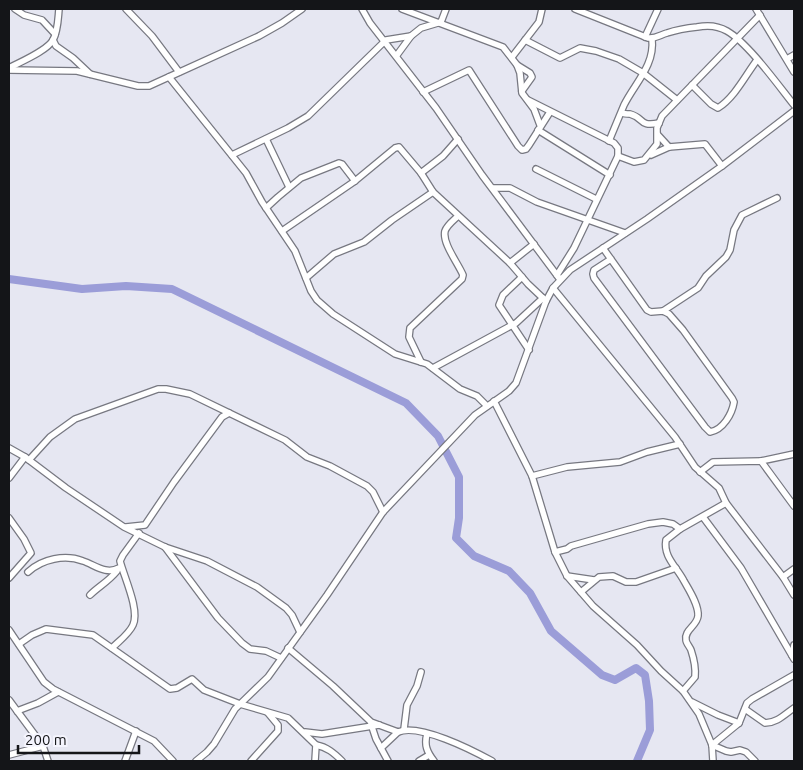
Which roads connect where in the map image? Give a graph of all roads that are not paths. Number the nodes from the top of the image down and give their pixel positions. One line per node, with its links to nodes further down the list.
1 (15, 9): 16 (street)
2 (59, 9): 16 (street)
3 (126, 9): 29 (street)
4 (302, 9): 29 (street)
5 (362, 9): 20 (street)
6 (402, 9): 12 (street)
7 (446, 9): 14 (street)
8 (542, 9): 21 (street)
9 (575, 9): 17 (street)
10 (658, 9): 17 (street)
11 (756, 9): 13 (street)
12 (412, 10): 14 (street)
13 (760, 15): 18 (street); 25 (street)
14 (441, 22): 15 (street); 24 (street)
15 (411, 36): 20 (street); 22 (street)
16 (54, 37): 28 (street); 32 (street)
17 (645, 37): 19 (street)
18 (737, 38): 19 (street); 26 (street); 34 (street)
19 (652, 39): 31 (street)
20 (386, 40): 22 (street); 46 (street)
21 (525, 40): 24 (street); 31 (street)
22 (397, 55): 36 (street)
23 (794, 55): 25 (street)
24 (512, 58): 27 (street)
25 (787, 59): 30 (street)
26 (757, 60): 34 (street); 39 (street)
27 (517, 65): 35 (street); 35 (street)
28 (9, 68): 32 (street)
29 (179, 72): 33 (street)
30 (794, 72)
31 (643, 73): 38 (street); 42 (street)
32 (90, 74): 33 (street)
33 (169, 77): 50 (street)
34 (692, 85): 38 (street)
35 (522, 91): 37 (street)
36 (423, 92): 44 (street); 47 (street)
37 (526, 98): 41 (street); 44 (street)
38 (677, 100): 43 (street)
39 (794, 105)
40 (794, 111): 53 (street)
41 (550, 112): 44 (street); 48 (street)
42 (622, 113): 43 (street); 48 (street)
43 (659, 123): 45 (street)
44 (539, 128): 56 (street)
45 (657, 134): 49 (street); 52 (street)
46 (266, 138): 50 (street); 58 (street)
47 (458, 139): 55 (street); 59 (street)
48 (609, 141): 51 (street)
49 (669, 146): 52 (street); 53 (street)
50 (232, 155): 63 (street)
51 (618, 156): 52 (street); 56 (street)
52 (648, 156)
53 (722, 166): 67 (street)
54 (536, 169): 62 (street)
55 (420, 174): 57 (street); 60 (street)
56 (610, 174): 62 (street)
57 (355, 181): 58 (street); 66 (street)
58 (289, 187): 63 (street)
59 (493, 188): 65 (street); 68 (street)
60 (433, 192): 64 (street); 73 (street)
61 (777, 198): 77 (street)
62 (596, 200): 65 (street)
63 (266, 208): 66 (street)
64 (458, 216): 71 (street); 80 (street)
65 (588, 219): 67 (street); 74 (street)
66 (282, 231): 73 (street)
67 (625, 233): 69 (street)
68 (534, 244): 71 (street); 74 (street)
69 (602, 248): 70 (street); 74 (street)
70 (611, 259): 77 (street); 77 (street)
71 (510, 263): 72 (street)
72 (522, 277): 76 (street); 78 (street)
73 (306, 278): 80 (street)
74 (559, 278): 75 (street)
75 (554, 288): 76 (street); 85 (street)
76 (545, 300): 78 (street); 79 (street)
77 (663, 311)
78 (512, 325): 79 (street); 81 (street)
79 (529, 350): 82 (street)
80 (421, 362): 81 (street)
81 (433, 368): 83 (street)
82 (494, 401): 83 (street); 91 (street)
83 (487, 406): 95 (street)
84 (229, 413): 88 (street); 95 (street); 98 (street)
85 (680, 444): 90 (street); 91 (street)
86 (9, 448): 88 (street)
87 (794, 454): 89 (street)
88 (27, 459): 92 (street); 98 (street)
89 (761, 461): 90 (street); 94 (street)
90 (700, 472): 93 (street)
91 (532, 476): 102 (street)
92 (9, 478)
93 (726, 502): 96 (street); 108 (street)
94 (794, 506)
95 (383, 512): 115 (street)
96 (703, 517): 99 (street); 120 (street)
97 (9, 518): 109 (street)
98 (124, 526): 100 (street)
99 (680, 529): 102 (street); 104 (street)
100 (139, 533): 101 (street); 103 (street)
101 (165, 547): 115 (street); 121 (street)
102 (555, 552): 107 (street)
103 (120, 567): 106 (street); 112 (street); 118 (street)
104 (676, 568): 110 (street); 124 (street)
105 (794, 568): 108 (street)
106 (28, 572)
107 (567, 576): 110 (street); 111 (street)
108 (783, 577): 113 (street)
109 (9, 578)
110 (594, 580): 111 (street)
111 (581, 592): 124 (street)
112 (90, 595)
113 (794, 595)
114 (9, 630): 116 (street)
115 (300, 632): 119 (street)
116 (19, 644): 118 (street); 125 (street)
117 (794, 645): 120 (street)
118 (112, 648): 128 (street)
119 (288, 648): 121 (street); 134 (street)
120 (793, 657)
121 (280, 658): 128 (street)
122 (421, 672): 135 (street)
123 (794, 676): 130 (street)
124 (683, 691): 127 (street)
125 (58, 692): 131 (street); 136 (street)
126 (9, 700): 131 (street)
127 (692, 702): 133 (street); 141 (street)
128 (240, 704): 132 (street); 149 (street)
129 (794, 708): 130 (street)
130 (745, 709): 133 (street)
131 (17, 711): 142 (street)
132 (267, 712): 137 (street); 150 (street)
133 (740, 722): 141 (street)
134 (371, 725): 137 (street); 138 (street); 143 (street)
135 (404, 729): 138 (street); 139 (street)
136 (136, 731): 147 (street); 148 (street)
137 (303, 732): 140 (street)
138 (398, 732): 143 (street)
139 (427, 734): 145 (street); 156 (street)
140 (316, 744): 151 (street); 152 (street)
141 (712, 745): 157 (street); 158 (street)
142 (43, 746): 144 (street); 146 (street)
143 (381, 748): 153 (street)
144 (9, 755)
145 (429, 755): 154 (street); 155 (street)
146 (48, 761)
147 (125, 761)
148 (173, 761)
149 (196, 761)
150 (250, 761)
151 (315, 761)
152 (342, 761)
153 (388, 761)
154 (419, 761)
155 (434, 761)
156 (492, 761)
157 (713, 761)
158 (755, 761)

